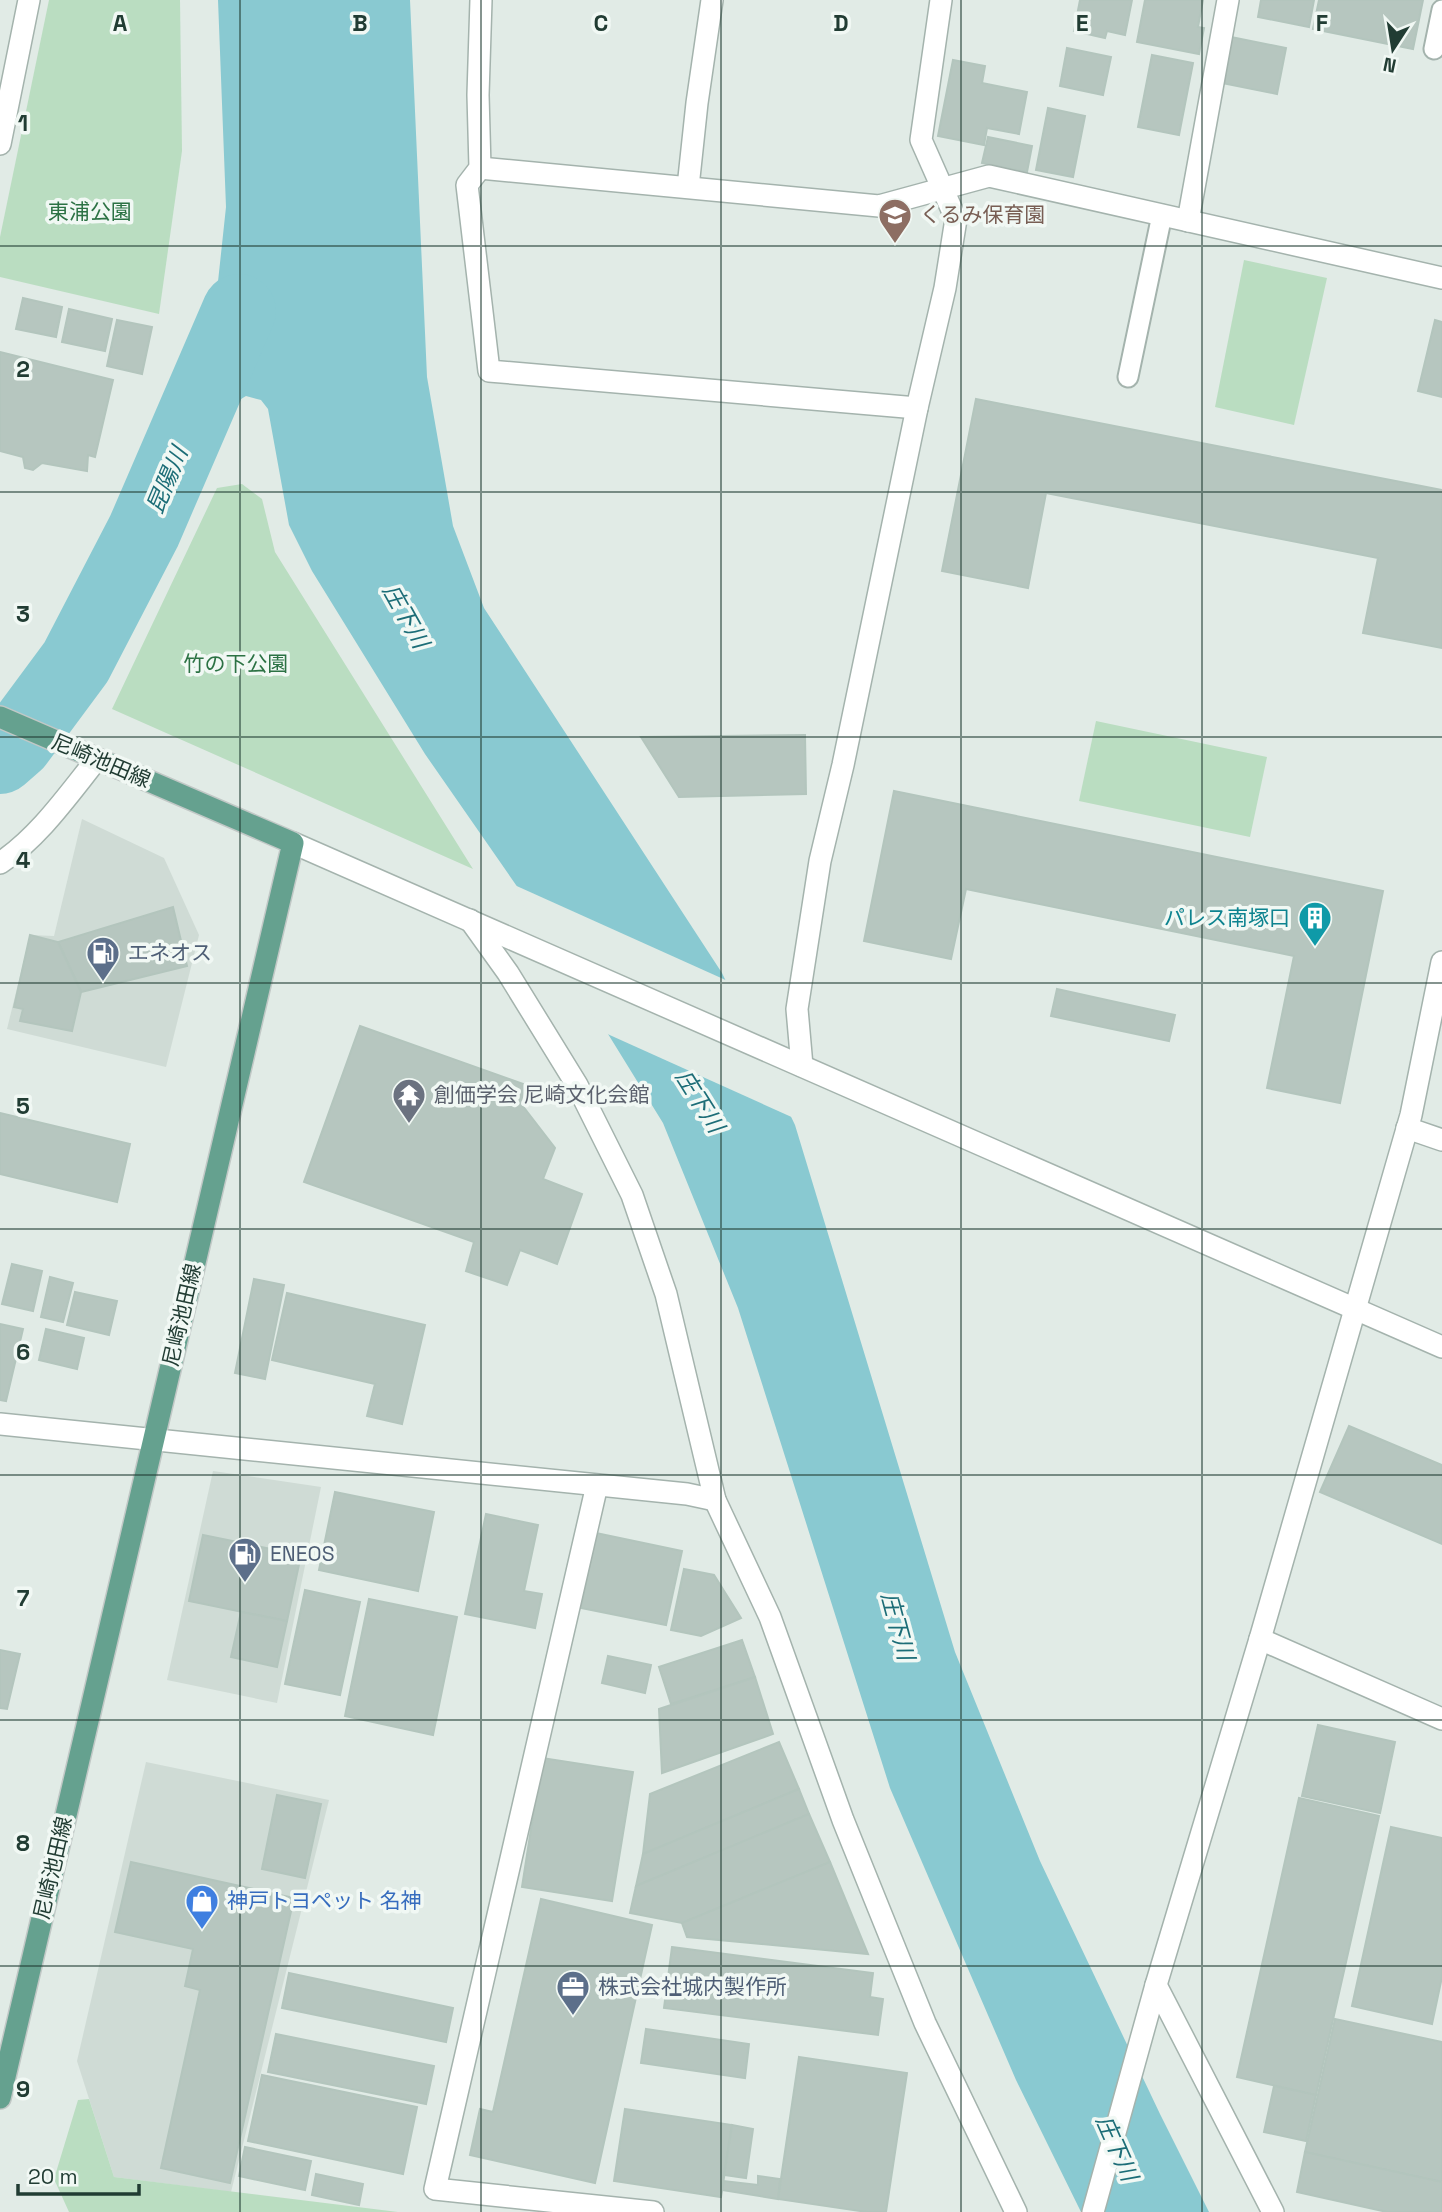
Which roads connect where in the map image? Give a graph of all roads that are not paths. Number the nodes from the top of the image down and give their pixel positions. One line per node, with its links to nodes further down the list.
1 (29, 0): 8 (street)
2 (481, 0): 10 (street)
3 (712, 0): 11 (street)
4 (941, 0): 12 (street)
5 (1228, 0): 14 (street)
6 (1442, 10): 7 (lane)
7 (1434, 49)
8 (10, 51): 9 (street)
9 (0, 144)
10 (481, 168): 11 (street); 17 (street)
11 (688, 187): 12 (street)
12 (942, 188): 13 (street); 17 (street)
13 (1162, 215): 14 (street); 16 (lane)
14 (1188, 221): 15 (street)
15 (1442, 278)
16 (1128, 377)
17 (917, 408): 25 (street)
18 (0, 717): 19 (main road, 尼崎池田線)
19 (97, 759): 20 (main road, 尼崎池田線); 21 (street)
20 (293, 843): 22 (street); 31 (main road, 尼崎池田線)
21 (0, 863)
22 (470, 920): 25 (street); 33 (street)
23 (1442, 962): 24 (street)
24 (1435, 1036): 26 (street)
25 (797, 1064): 28 (street)
26 (1408, 1128): 27 (street); 28 (street)
27 (1442, 1140)
28 (1356, 1310): 29 (street); 34 (street)
29 (1442, 1347)
30 (0, 1424): 31 (street)
31 (153, 1441): 32 (street); 37 (main road, 尼崎池田線)
32 (597, 1485): 33 (street); 38 (street)
33 (715, 1500): 39 (street)
34 (1259, 1639): 35 (street); 36 (street)
35 (1442, 1719)
36 (1156, 1985): 40 (street); 41 (street)
37 (0, 2098)
38 (653, 2212)
39 (1016, 2212)
40 (1093, 2212)
41 (1273, 2212)

